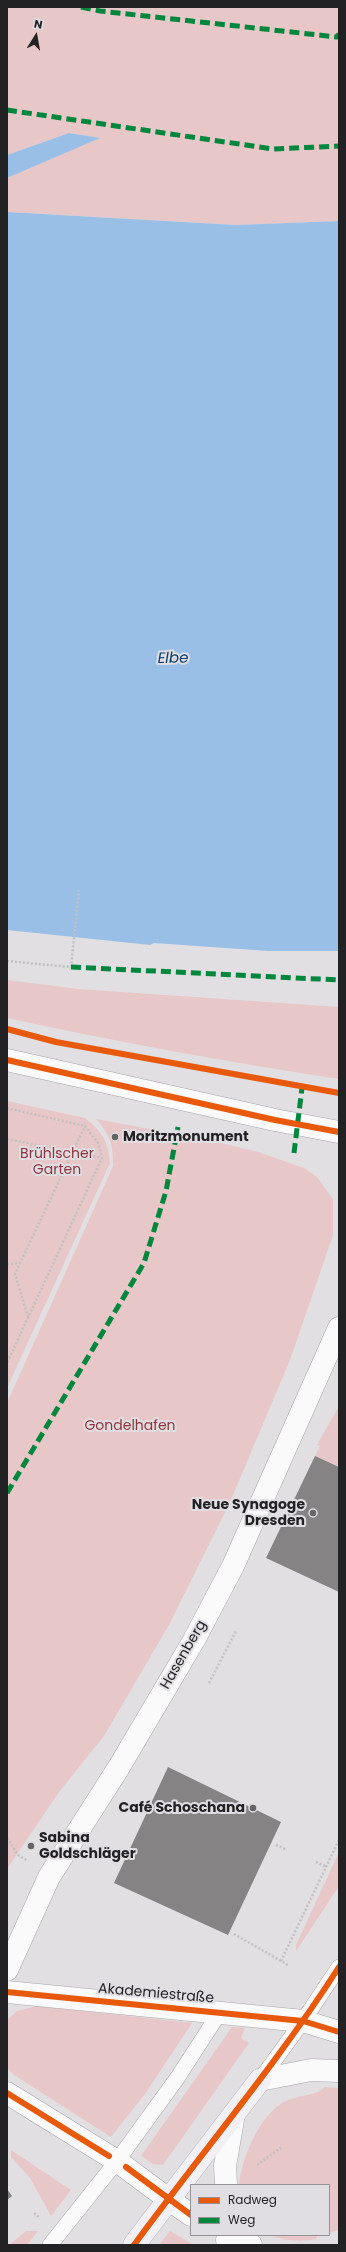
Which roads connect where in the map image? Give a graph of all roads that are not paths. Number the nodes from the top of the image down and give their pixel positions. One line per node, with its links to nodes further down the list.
1 (7, 1060): 2 (street)
2 (339, 1132)
3 (339, 1328): 5 (street, Hasenberg)
4 (339, 1967): 8 (lane)
5 (7, 1970)
6 (7, 1992): 7 (street, Akademiestraße)
7 (220, 2012): 8 (street, Akademiestraße); 14 (lane)
8 (303, 2021): 9 (street, Akademiestraße); 11 (lane)
9 (339, 2032)
10 (339, 2071): 11 (street)
11 (260, 2080): 13 (main road)
12 (7, 2093): 14 (street)
13 (234, 2114): 15 (street); 16 (main road)
14 (117, 2161): 16 (street); 19 (lane)
15 (226, 2184)
16 (168, 2199): 17 (street); 20 (main road)
17 (190, 2214)
18 (227, 2239): 21 (street)
19 (50, 2245)
20 (134, 2245)
21 (251, 2245)

